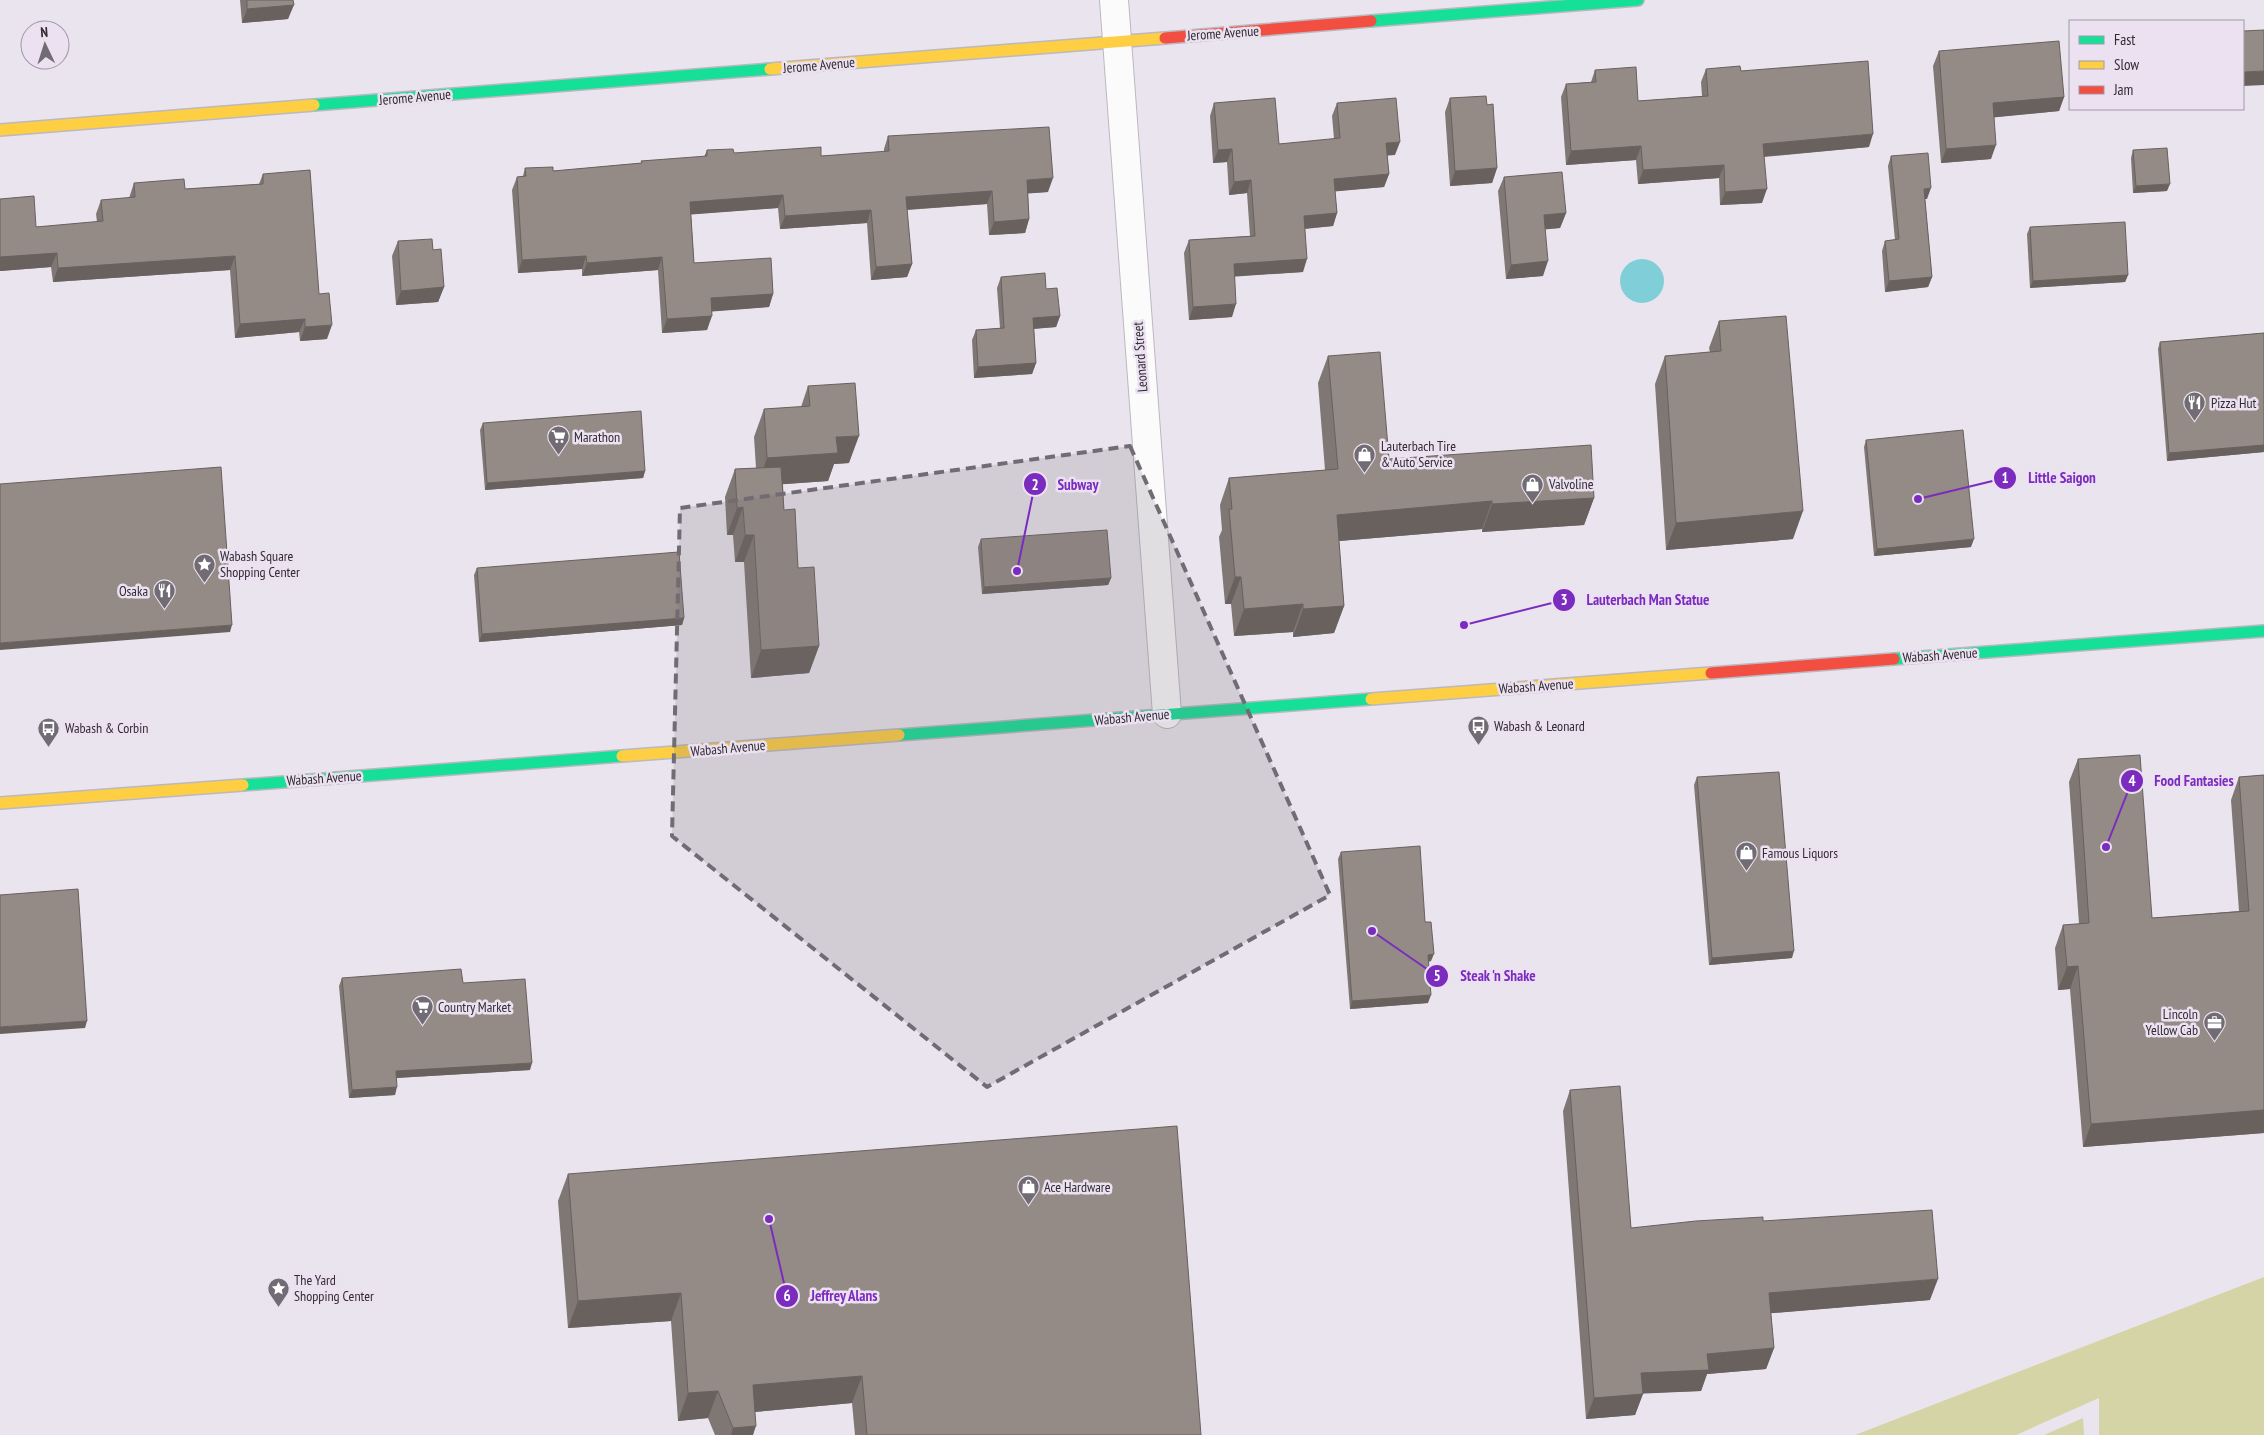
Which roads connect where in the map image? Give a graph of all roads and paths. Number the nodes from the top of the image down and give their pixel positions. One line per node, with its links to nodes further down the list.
1 (1114, 0): 3 (street, Leonard Street)
2 (1638, 0): 3 (main road, Jerome Avenue)
3 (1117, 42): 4 (main road, Jerome Avenue); 6 (street, Leonard Street)
4 (0, 130)
5 (2264, 631): 6 (main road, Wabash Avenue)
6 (1167, 714): 7 (main road, Wabash Avenue)
7 (0, 803)

